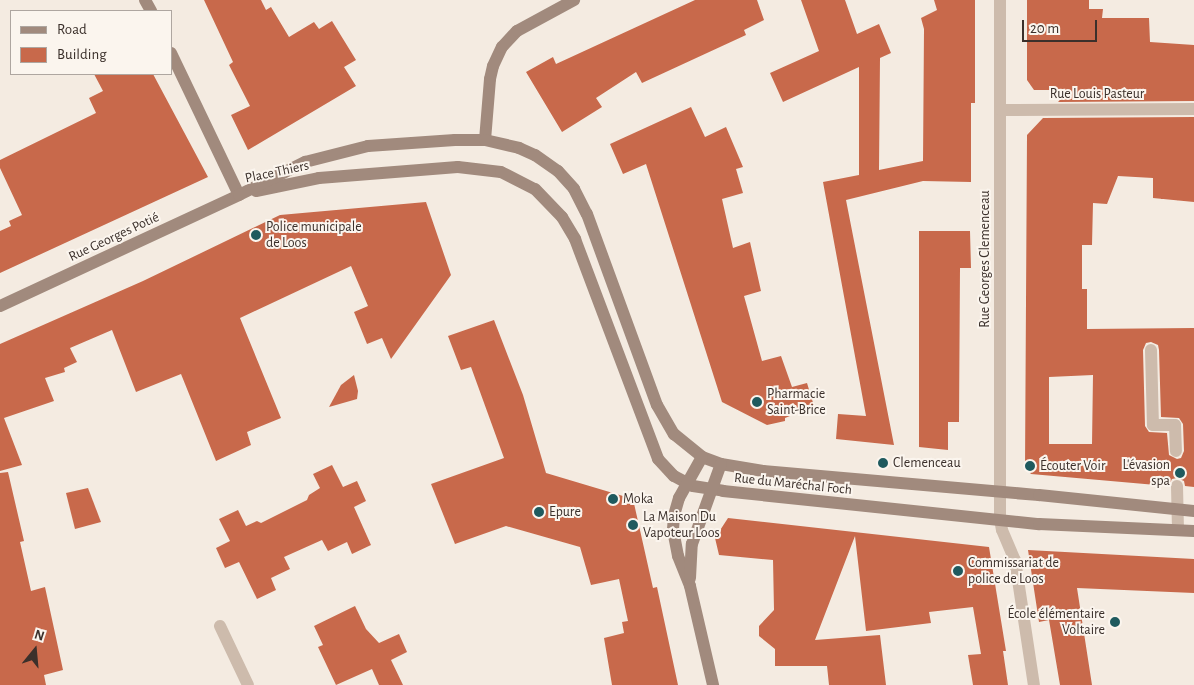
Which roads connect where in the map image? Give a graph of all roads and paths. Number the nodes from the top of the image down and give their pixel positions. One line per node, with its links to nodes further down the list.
1 (574, 0): 6 (main road)
2 (1000, 0): 5 (street, Rue Georges Clemenceau)
3 (172, 55): 8 (main road)
4 (1194, 109): 5 (street, Rue Louis Pasteur)
5 (1001, 110): 18 (street, Rue Georges Clemenceau)
6 (485, 140): 7 (main road, Place Thiers); 8 (main road, Place Thiers)
7 (567, 180): 13 (main road, Rue du Maréchal Foch)
8 (239, 195): 9 (main road, Place Thiers); 10 (main road, Rue Georges Potié)
9 (562, 217): 15 (main road, Rue du Maréchal Foch)
10 (0, 306)
11 (1151, 350): 12 (street)
12 (1176, 451)
13 (702, 457): 14 (main road, Rue du Maréchal Foch); 15 (main road)
14 (720, 464): 17 (main road); 18 (main road, Rue du Maréchal Foch)
15 (685, 483): 17 (main road, Rue du Maréchal Foch); 24 (main road)
16 (1177, 486): 19 (street)
17 (713, 490): 21 (main road, Rue du Maréchal Foch); 24 (main road)
18 (1000, 492): 19 (main road, Rue du Maréchal Foch); 21 (street, Rue Georges Clemenceau)
19 (1178, 510): 20 (main road, Rue du Maréchal Foch); 22 (street)
20 (1194, 512)
21 (1000, 519): 22 (main road, Rue du Maréchal Foch); 28 (street, Rue Georges Clemenceau)
22 (1178, 530): 23 (main road, Rue du Maréchal Foch)
23 (1194, 531)
24 (690, 586): 27 (main road)
25 (220, 626): 26 (street)
26 (248, 685)
27 (713, 685)
28 (1034, 685)

